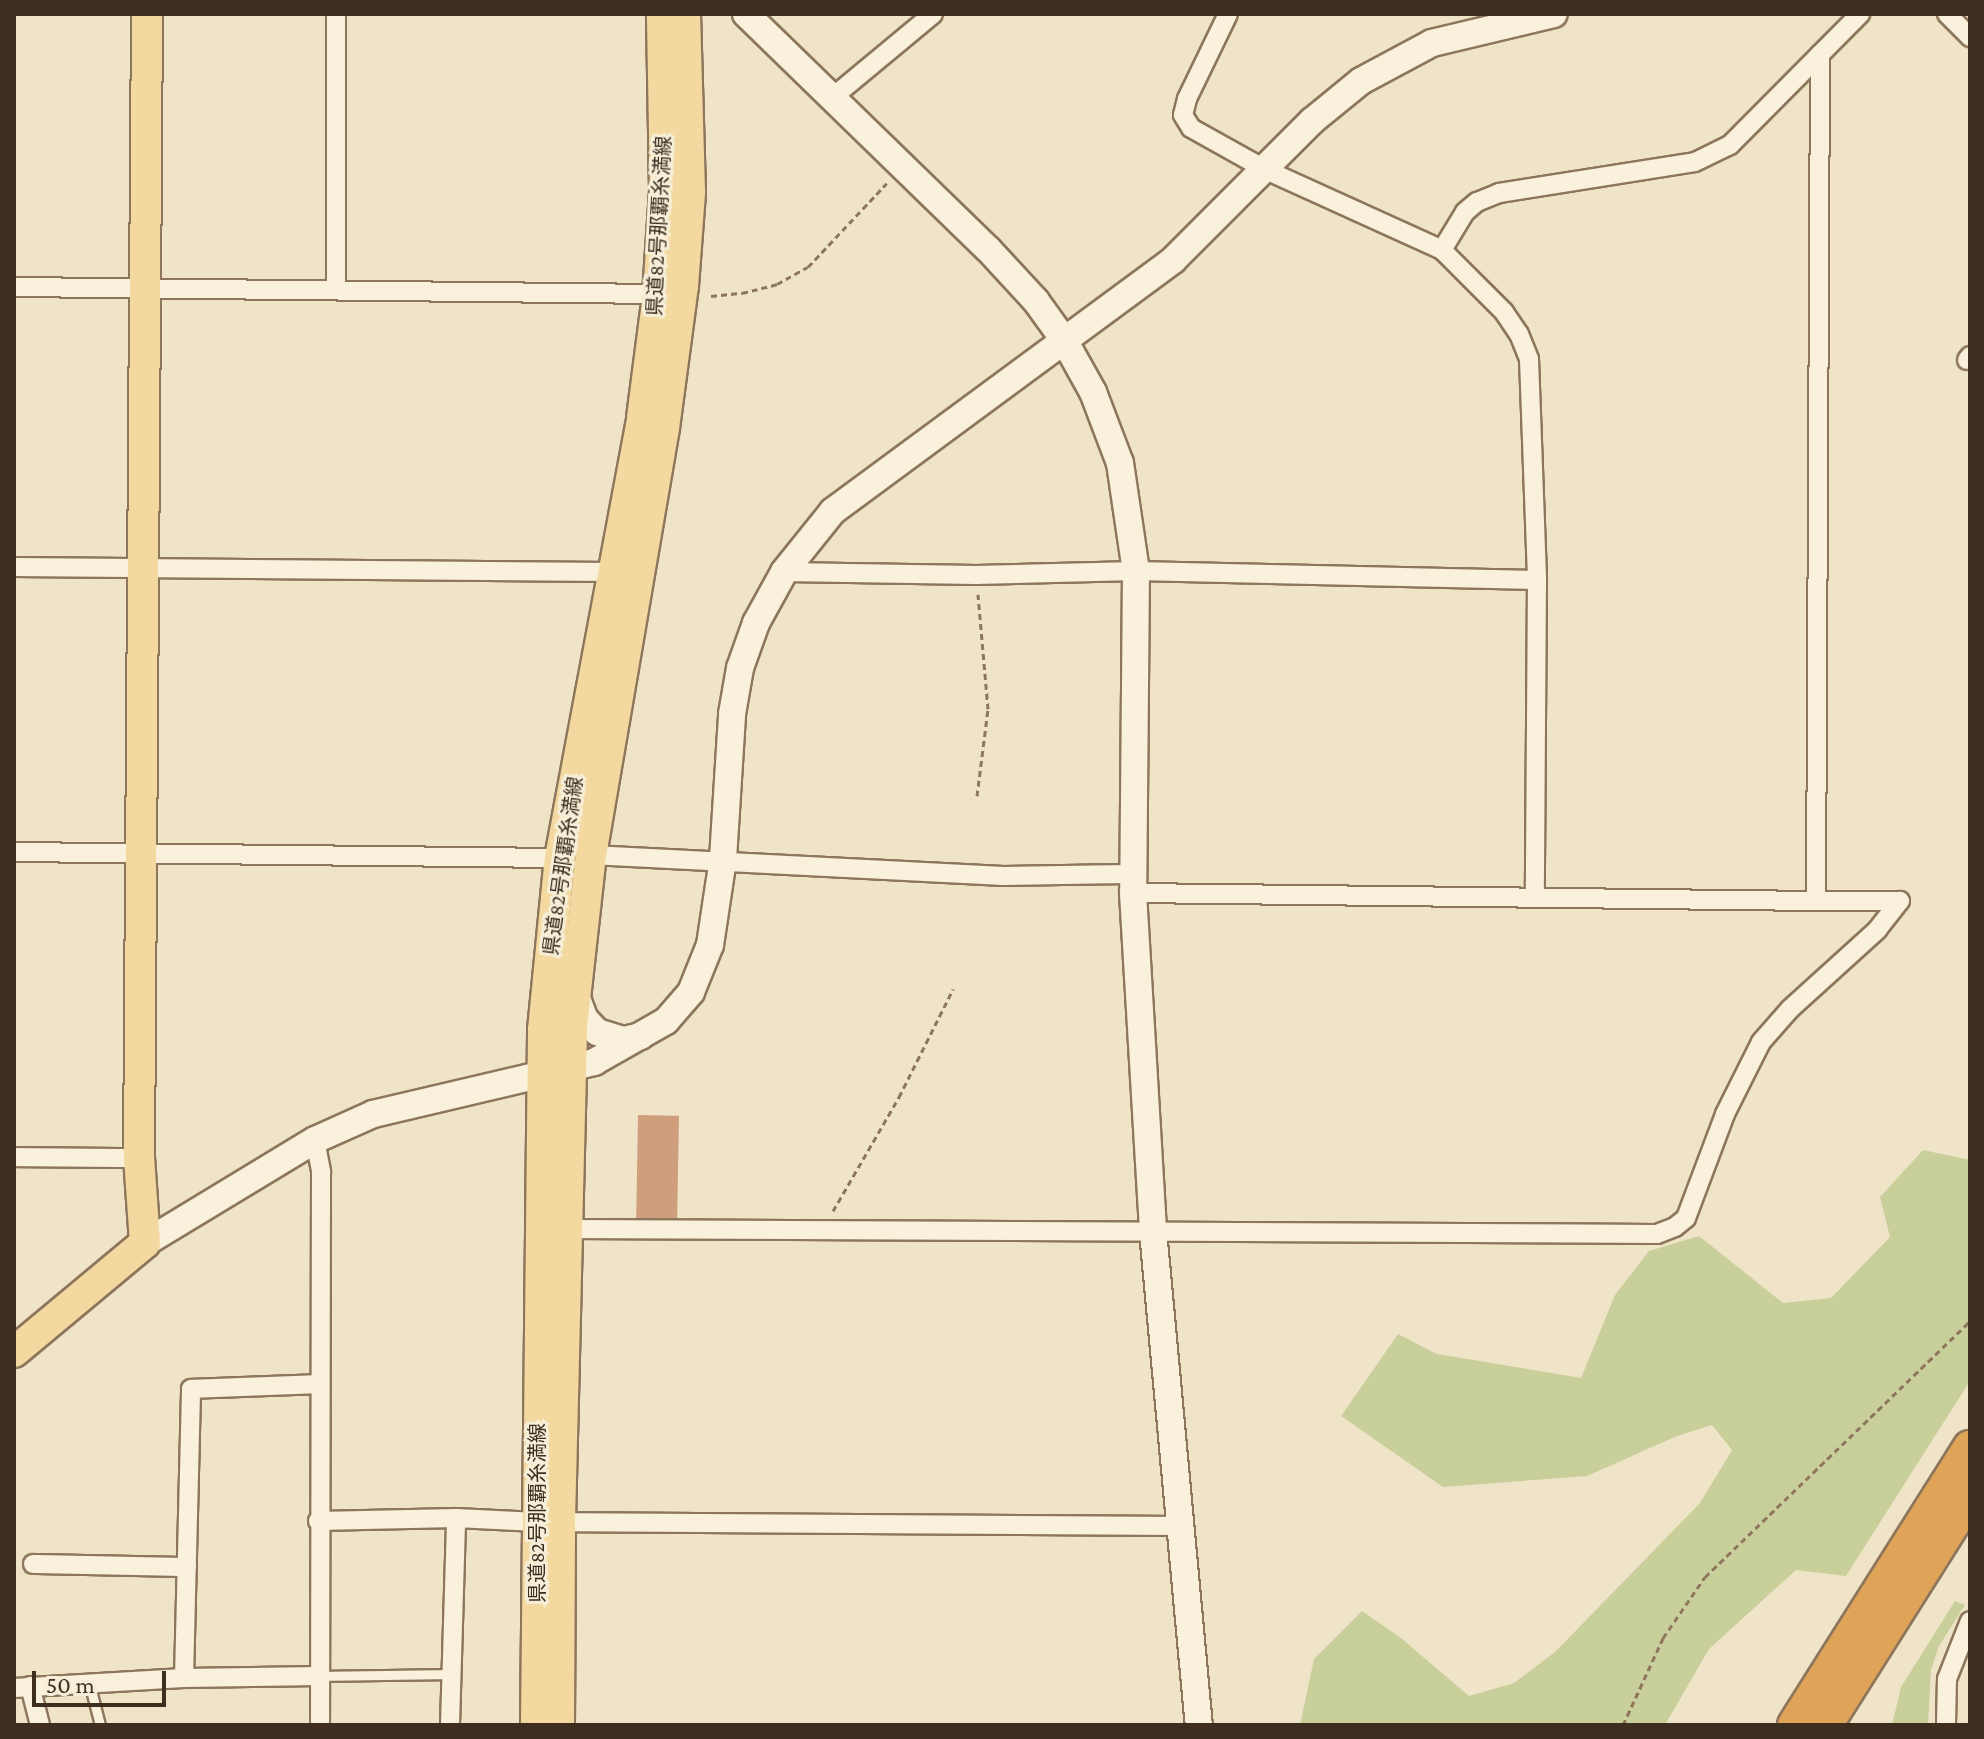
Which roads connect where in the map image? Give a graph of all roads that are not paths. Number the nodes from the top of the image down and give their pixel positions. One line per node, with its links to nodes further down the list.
1 (147, 14): 17 (main road)
2 (336, 14): 19 (street)
3 (662, 14): 15 (main road, 県道82号那覇糸満線)
4 (685, 14): 15 (main road, 県道82号那覇糸満線)
5 (746, 14): 13 (street)
6 (933, 14): 13 (street)
7 (1228, 14): 14 (street)
8 (1554, 14): 14 (street)
9 (1860, 14): 12 (street)
10 (1947, 14): 11 (street)
11 (1970, 37)
12 (1820, 54): 16 (street); 35 (street)
13 (833, 97): 21 (street)
14 (1266, 170): 16 (street); 21 (street)
15 (677, 191): 20 (main road, 県道82号那覇糸満線); 30 (main road, 県道82号那覇糸満線)
16 (1442, 250): 27 (street)
17 (143, 286): 18 (street); 19 (street); 23 (main road)
18 (14, 287)
19 (336, 288): 20 (street)
20 (658, 294): 25 (main road, 県道82号那覇糸満線)
21 (1064, 340): 24 (street); 26 (street)
22 (14, 567): 23 (street)
23 (144, 569): 25 (street); 29 (main road)
24 (1136, 571): 26 (street); 27 (street); 33 (street)
25 (612, 572): 31 (main road, 県道82号那覇糸満線)
26 (784, 572): 32 (street)
27 (1537, 580): 34 (street)
28 (14, 852): 29 (street)
29 (141, 854): 31 (street); 41 (main road)
30 (591, 855): 32 (street); 36 (main road, 県道82号那覇糸満線)
31 (560, 858): 38 (main road, 県道82号那覇糸満線)
32 (723, 859): 33 (street); 37 (street)
33 (1133, 883): 34 (street); 43 (street)
34 (1535, 897): 35 (street)
35 (1816, 901): 43 (street)
36 (576, 996): 37 (street); 38 (main road, 県道82号那覇糸満線)
37 (650, 1033): 38 (street)
38 (556, 1073): 39 (street); 42 (main road, 県道82号那覇糸満線); 51 (main road, 県道82号那覇糸満線)
39 (315, 1140): 44 (street); 46 (street)
40 (14, 1157): 41 (street)
41 (139, 1158): 44 (main road)
42 (568, 1229): 43 (street); 51 (main road, 県道82号那覇糸満線)
43 (1153, 1231): 52 (street)
44 (145, 1243): 45 (main road)
45 (14, 1352)
46 (319, 1384): 50 (street); 54 (street)
47 (1970, 1448): 68 (highway)
48 (1970, 1496): 69 (highway)
49 (456, 1518): 50 (street); 51 (street); 56 (street)
50 (318, 1521): 57 (street)
51 (548, 1522): 52 (street); 65 (main road, 県道82号那覇糸満線); 66 (main road, 県道82号那覇糸満線)
52 (1181, 1526): 67 (street)
53 (33, 1564): 54 (street)
54 (187, 1567): 58 (street)
55 (1970, 1621): 70 (street)
56 (449, 1674): 57 (lane); 64 (street)
57 (320, 1676): 58 (street); 63 (street)
58 (184, 1678): 59 (street)
59 (89, 1682): 60 (street); 62 (lane)
60 (22, 1687): 61 (street)
61 (40, 1725)
62 (100, 1725)
63 (320, 1725)
64 (450, 1725)
65 (536, 1725)
66 (559, 1725)
67 (1199, 1725)
68 (1795, 1725)
69 (1825, 1725)
70 (1946, 1725)

